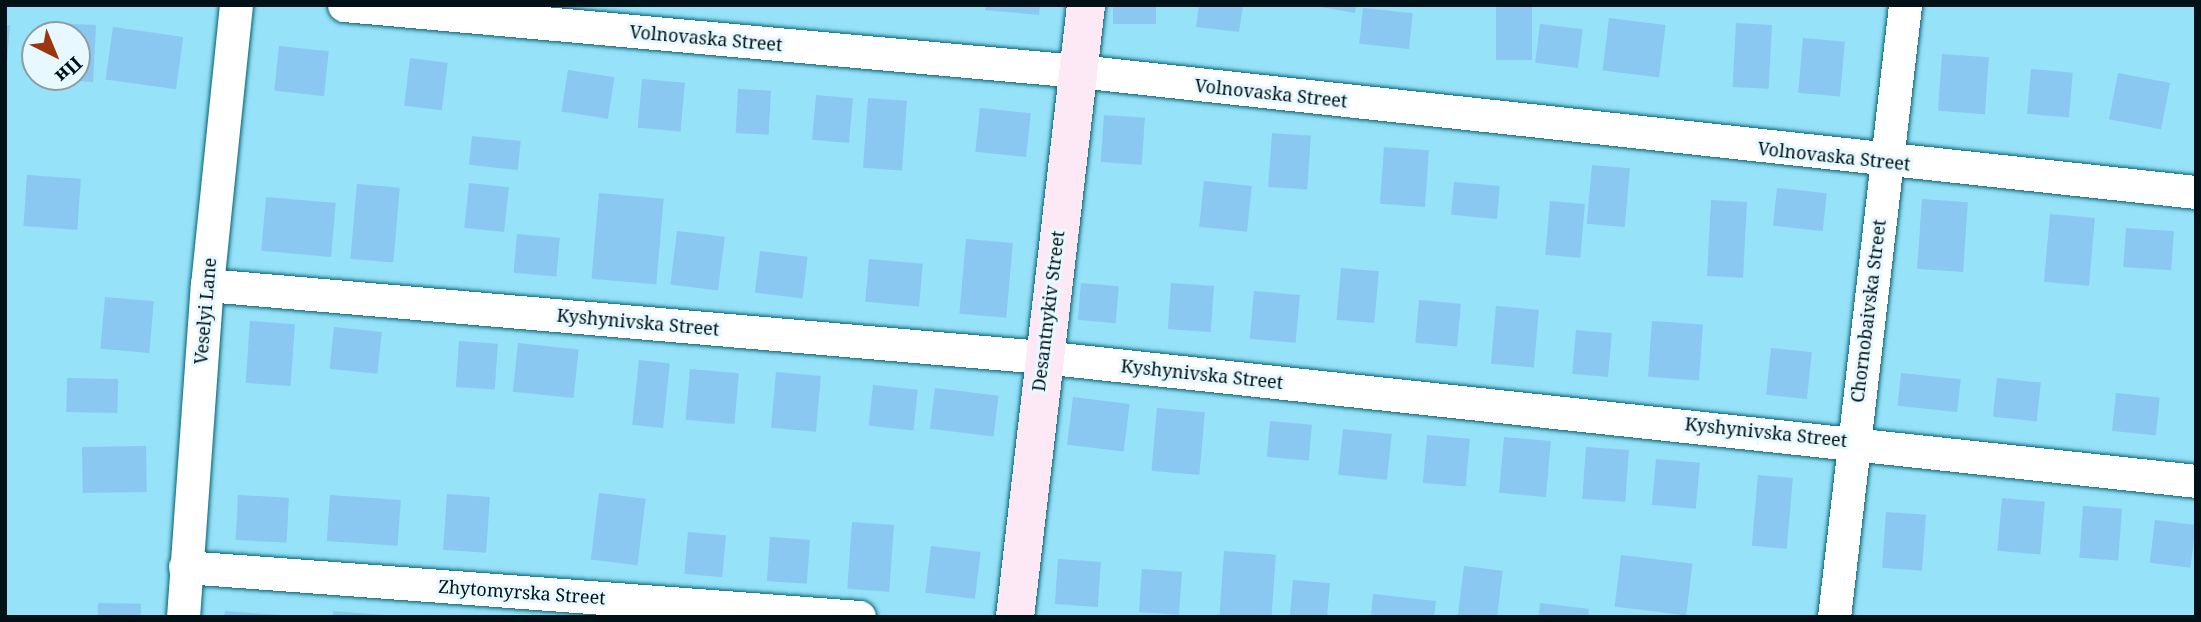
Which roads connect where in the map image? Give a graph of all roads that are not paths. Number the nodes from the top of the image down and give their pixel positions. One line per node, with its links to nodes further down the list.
1 (236, 5): 8 (street, Veselyi Lane)
2 (344, 5): 5 (street, Volnovaska Street)
3 (1086, 5): 5 (street, Desantnykiv Street)
4 (1905, 5): 6 (street, Chornobaivska Street)
5 (1078, 71): 6 (street, Volnovaska Street); 9 (street, Desantnykiv Street)
6 (1885, 162): 7 (street, Volnovaska Street); 10 (street, Chornobaivska Street)
7 (2196, 192)
8 (207, 285): 9 (street, Kyshynivska Street); 12 (street, Veselyi Lane)
9 (1042, 358): 10 (street, Kyshynivska Street); 15 (street, Desantnykiv Street)
10 (1853, 441): 11 (street, Kyshynivska Street); 16 (street, Chornobaivska Street)
11 (2196, 481)
12 (185, 567): 13 (street, Veselyi Lane); 14 (street, Zhytomyrska Street)
13 (183, 617)
14 (859, 617)
15 (1015, 617)
16 (1834, 617)

